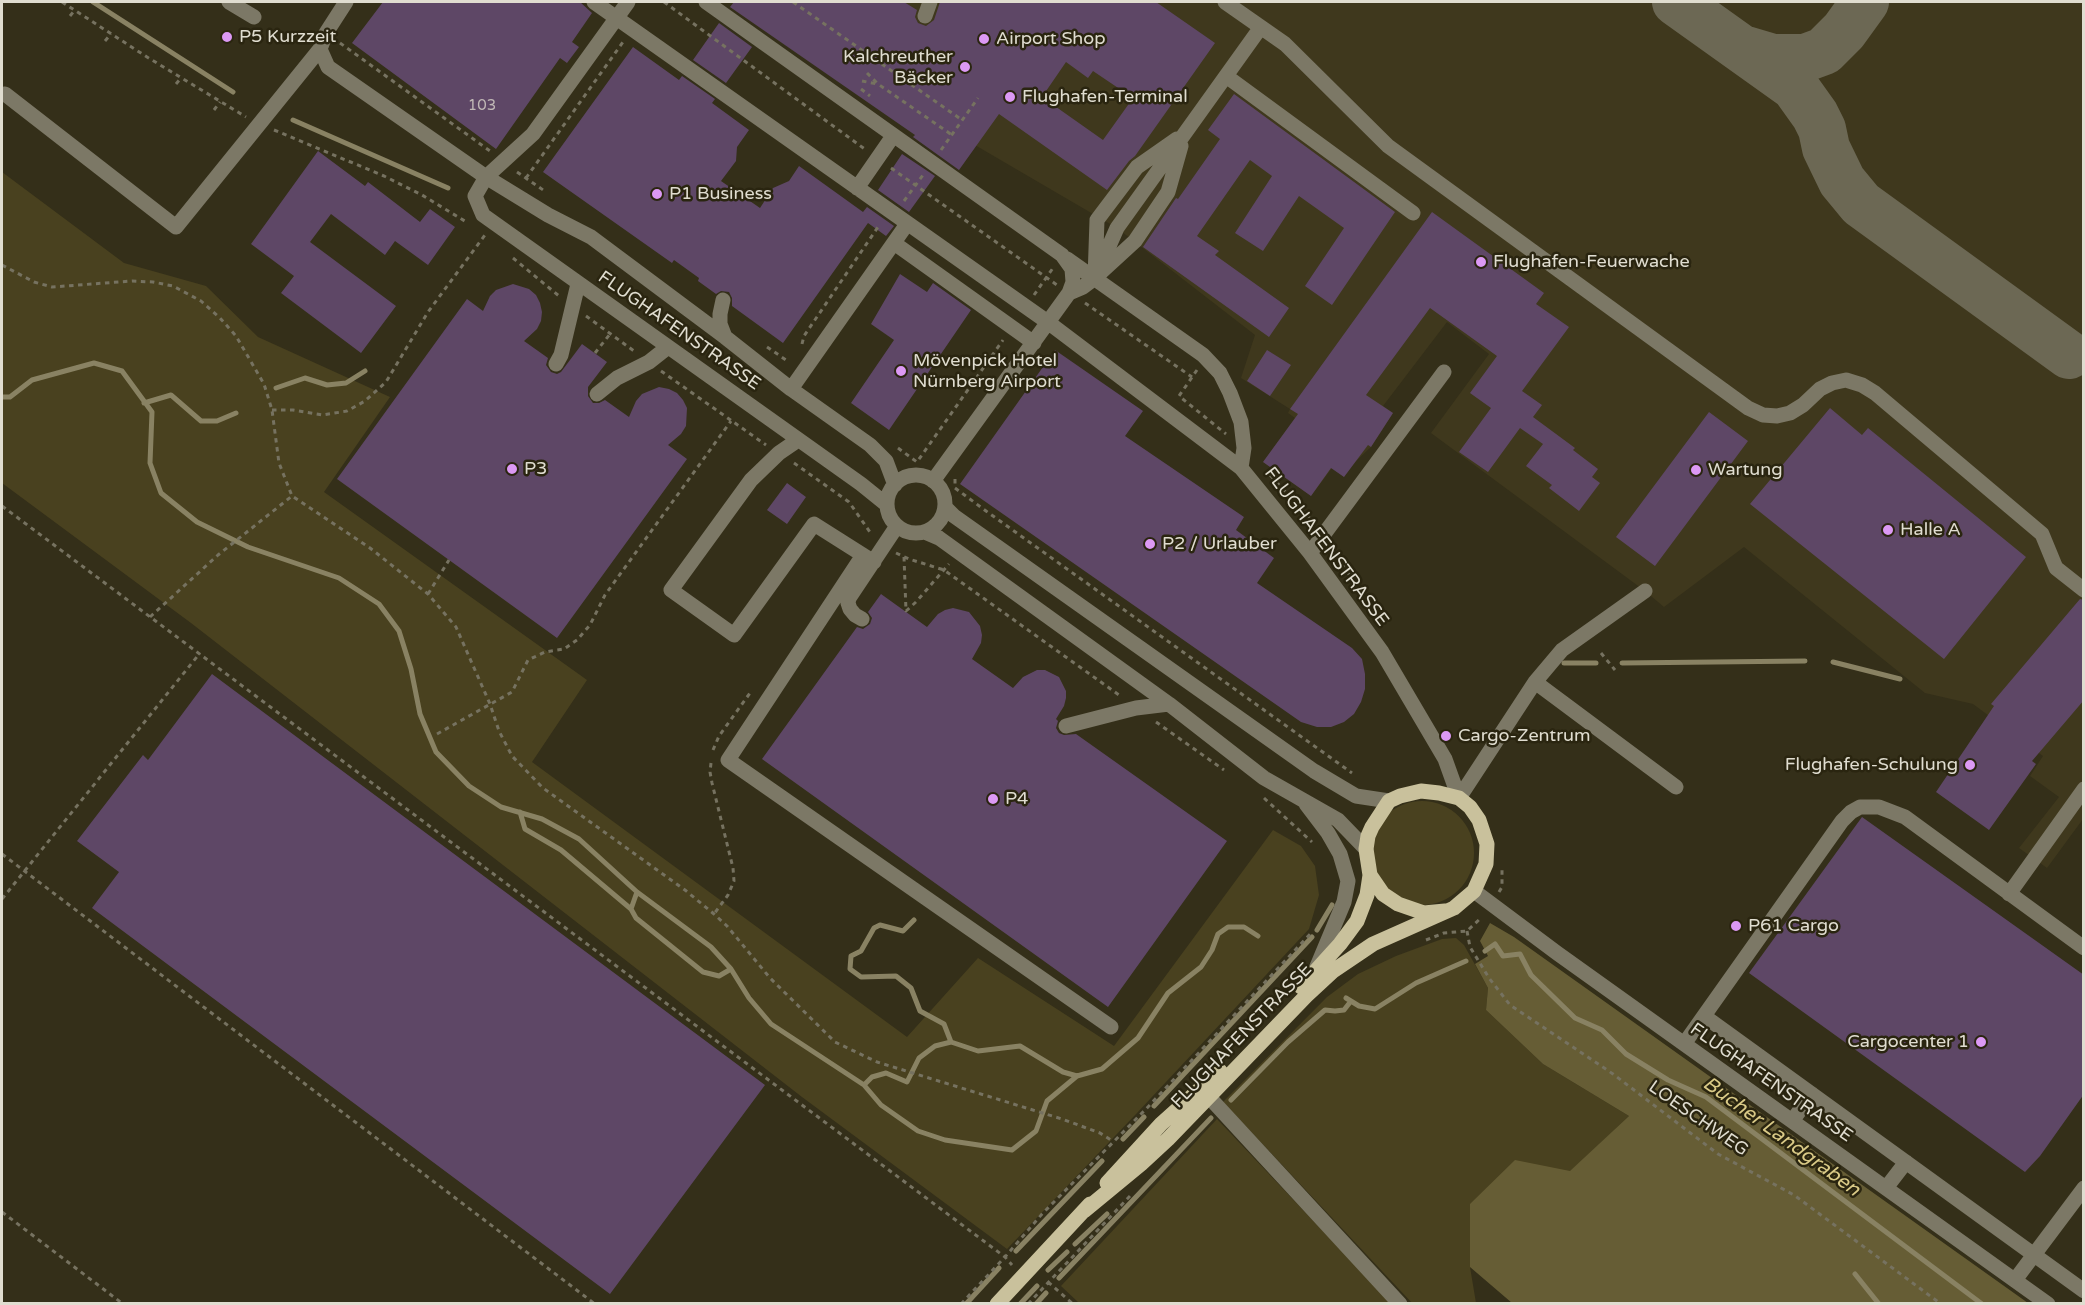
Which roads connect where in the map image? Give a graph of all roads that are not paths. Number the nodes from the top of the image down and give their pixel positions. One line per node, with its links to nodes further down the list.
1 (229, 2): 7 (street)
2 (346, 2): 10 (street)
3 (594, 2): 8 (street, FLUGHAFENSTRASSE)
4 (628, 2): 8 (street)
5 (706, 2): 14 (street)
6 (1225, 2): 9 (street)
7 (254, 17)
8 (617, 17): 15 (street); 16 (street, FLUGHAFENSTRASSE)
9 (1261, 27): 11 (street); 43 (street)
10 (321, 49): 12 (street); 15 (street, FLUGHAFENSTRASSE)
11 (1226, 76): 13 (street); 17 (street)
12 (5, 94)
13 (1185, 134): 21 (street); 21 (street); 21 (street)
14 (893, 136): 16 (street); 20 (street)
15 (486, 177): 22 (street, FLUGHAFENSTRASSE); 26 (street, FLUGHAFENSTRASSE)
16 (857, 188): 18 (street, FLUGHAFENSTRASSE)
17 (1413, 213)
18 (907, 224): 19 (street); 25 (street, FLUGHAFENSTRASSE)
19 (894, 243): 27 (street); 31 (street)
20 (1062, 255): 21 (street); 23 (street)
21 (1095, 278): 23 (street); 34 (street)
22 (578, 284): 28 (street, FLUGHAFENSTRASSE); 29 (street)
23 (1069, 293): 25 (street)
24 (723, 300): 26 (street)
25 (1049, 323): 27 (street); 34 (street, FLUGHAFENSTRASSE)
26 (725, 337): 31 (street, FLUGHAFENSTRASSE)
27 (1034, 343): 35 (street)
28 (668, 347): 32 (street); 33 (street, FLUGHAFENSTRASSE)
29 (556, 364)
30 (1444, 372): 41 (street)
31 (791, 389): 36 (street, FLUGHAFENSTRASSE)
32 (597, 394)
33 (798, 440): 37 (street, FLUGHAFENSTRASSE); 42 (street)
34 (1241, 468): 41 (street, FLUGHAFENSTRASSE)
35 (933, 481): 36 (street); 38 (street)
36 (895, 484): 37 (street)
37 (887, 505): 39 (street, FLUGHAFENSTRASSE)
38 (945, 507): 40 (street); 53 (street)
39 (897, 526): 40 (street, FLUGHAFENSTRASSE); 42 (street)
40 (925, 532): 47 (street, FLUGHAFENSTRASSE)
41 (1310, 553): 51 (street, FLUGHAFENSTRASSE)
42 (868, 559): 45 (street); 62 (street)
43 (2084, 590)
44 (1645, 591): 46 (street)
45 (862, 619)
46 (1535, 682): 49 (street); 51 (street)
47 (1168, 704): 48 (street); 52 (street, FLUGHAFENSTRASSE)
48 (1065, 726)
49 (1676, 787)
50 (2084, 789): 57 (street)
51 (1459, 798): 53 (main road); 56 (main road, FLUGHAFENSTRASSE)
52 (1303, 799): 54 (street, FLUGHAFENSTRASSE); 60 (street, FLUGHAFENSTRASSE)
53 (1389, 801): 54 (main road, FLUGHAFENSTRASSE)
54 (1366, 849): 55 (main road, FLUGHAFENSTRASSE)
55 (1370, 875): 58 (main road); 60 (main road, FLUGHAFENSTRASSE)
56 (1474, 891): 58 (main road, FLUGHAFENSTRASSE); 63 (street, FLUGHAFENSTRASSE)
57 (2009, 894): 59 (street); 61 (street)
58 (1445, 911): 65 (main road, FLUGHAFENSTRASSE)
59 (2084, 948)
60 (1314, 974): 70 (main road, FLUGHAFENSTRASSE)
61 (1704, 1016): 63 (street); 64 (street)
62 (1111, 1027)
63 (1684, 1044): 66 (street, FLUGHAFENSTRASSE)
64 (1812, 1094): 66 (street); 67 (street)
65 (1209, 1097): 70 (main road, FLUGHAFENSTRASSE); 75 (street)
66 (1792, 1121): 68 (street, FLUGHAFENSTRASSE)
67 (1906, 1162): 68 (street); 71 (street)
68 (1886, 1188): 72 (street, FLUGHAFENSTRASSE)
69 (2084, 1188): 71 (street)
70 (1084, 1211): 74 (main road, FLUGHAFENSTRASSE)
71 (2034, 1255): 72 (street); 73 (street)
72 (2015, 1280): 76 (street, FLUGHAFENSTRASSE)
73 (2084, 1291)
74 (997, 1304)
75 (1400, 1304)
76 (2048, 1304)

